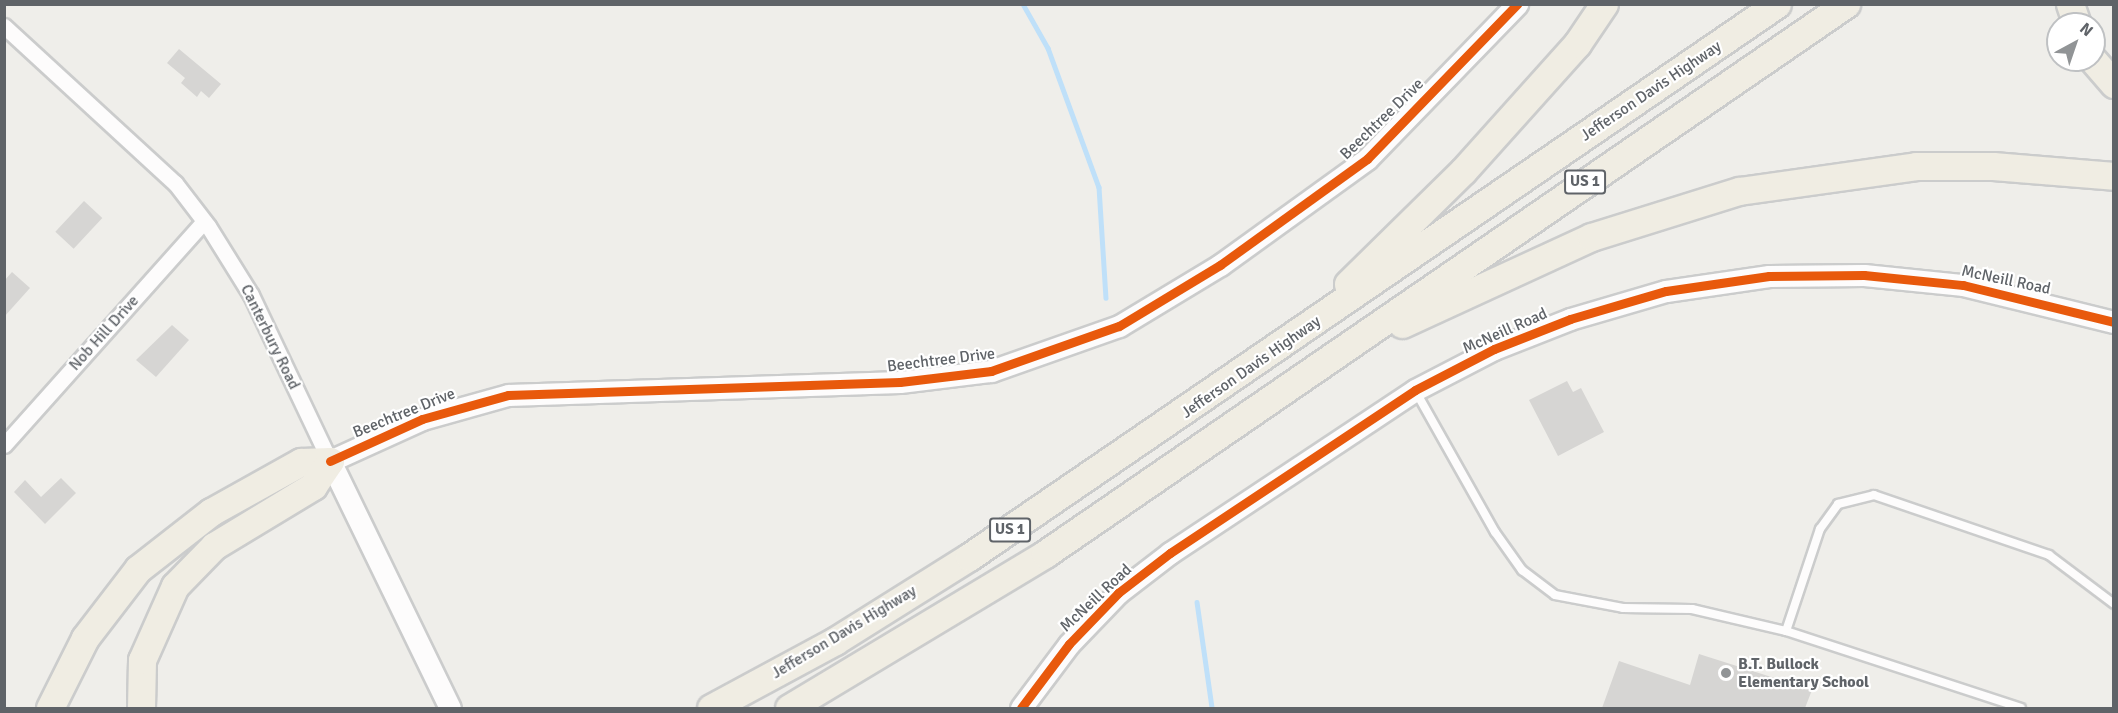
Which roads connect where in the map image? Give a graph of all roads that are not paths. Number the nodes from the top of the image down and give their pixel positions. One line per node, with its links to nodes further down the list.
1 (1517, 4): 15 (street, Beechtree Drive)
2 (1604, 4): 11 (highway)
3 (1778, 4): 11 (highway, Jefferson Davis Highway / US 1)
4 (1846, 4): 12 (highway, US 1)
5 (4, 26): 9 (street, Canterbury Road)
6 (2104, 72): 7 (highway)
7 (2114, 84)
8 (2114, 176): 12 (highway)
9 (204, 221): 14 (street, Nob Hill Drive); 15 (street, Canterbury Road)
10 (2114, 322): 13 (street, McNeill Road)
11 (1298, 334): 21 (highway, Jefferson Davis Highway / US 1)
12 (1325, 360): 22 (highway, US 1)
13 (1415, 390): 17 (lane); 23 (street, McNeill Road)
14 (4, 445)
15 (330, 461): 18 (highway); 19 (highway); 20 (street, Canterbury Road)
16 (2114, 603): 17 (lane)
17 (1786, 631): 24 (lane)
18 (51, 708)
19 (141, 708)
20 (450, 708)
21 (711, 708)
22 (789, 708)
23 (1021, 708)
24 (2021, 708)

